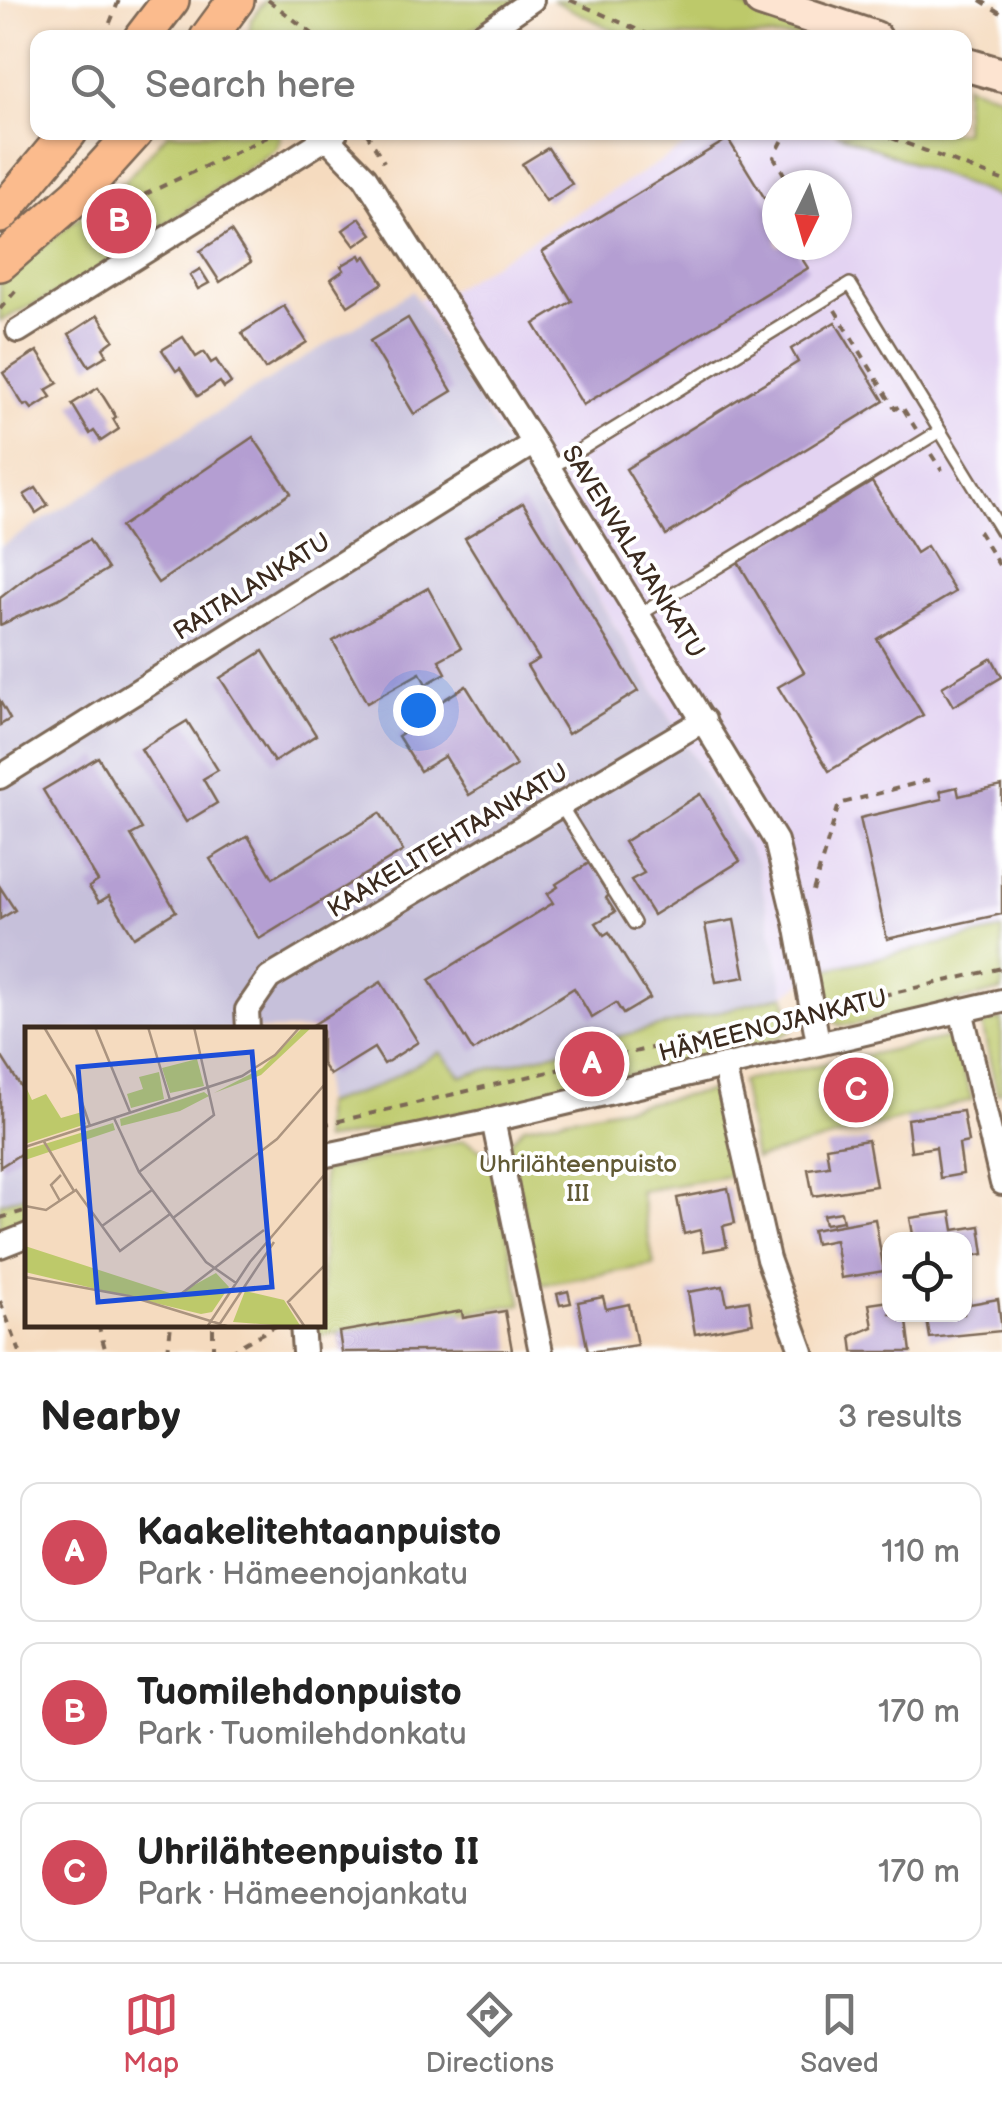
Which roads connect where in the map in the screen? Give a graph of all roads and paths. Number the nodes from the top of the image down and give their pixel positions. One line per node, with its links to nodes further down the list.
1 (119, 0): 10 (path)
2 (236, 0): 11 (main road)
3 (268, 0): 12 (path)
4 (532, 0): 13 (street)
5 (570, 0): 14 (path)
6 (761, 0): 15 (main road)
7 (827, 0): 16 (main road)
8 (980, 0): 9 (path)
9 (1002, 14)
10 (107, 30)
11 (214, 30)
12 (307, 30)
13 (488, 30)
14 (638, 30)
15 (851, 30)
16 (885, 30)
17 (972, 66): 18 (main road)
18 (1002, 75)
19 (62, 140): 28 (main road)
20 (129, 140): 30 (main road)
21 (261, 140): 29 (path)
22 (318, 140): 32 (street)
23 (332, 140): 34 (street, SAVENVALAJANKATU)
24 (783, 140): 26 (path)
25 (897, 140): 27 (path)
26 (782, 170)
27 (1002, 180)
28 (0, 215)
29 (98, 217)
30 (13, 272): 31 (path)
31 (0, 309)
32 (18, 331)
33 (940, 431): 35 (lane); 36 (lane); 37 (lane)
34 (534, 443): 35 (street, SAVENVALAJANKATU); 39 (street, RAITALANKATU)
35 (549, 469): 37 (street, SAVENVALAJANKATU)
36 (1002, 532)
37 (639, 615): 38 (street, SAVENVALAJANKATU)
38 (704, 720): 41 (street, KAAKELITEHTAANKATU); 47 (street, SAVENVALAJANKATU)
39 (0, 777)
40 (932, 779): 42 (path)
41 (561, 806): 43 (lane); 48 (street, KAAKELITEHTAANKATU)
42 (809, 905)
43 (634, 923)
44 (1002, 968): 47 (path)
45 (1002, 1001): 46 (street, HÄMEENOJANKATU)
46 (961, 1010): 49 (street, HÄMEENOJANKATU); 54 (street)
47 (812, 1011): 49 (street, SAVENVALAJANKATU); 52 (path)
48 (248, 1027)
49 (818, 1042): 50 (street, HÄMEENOJANKATU)
50 (724, 1066): 51 (street, HÄMEENOJANKATU); 72 (street)
51 (493, 1120): 53 (street, HÄMEENOJANKATU); 71 (street)
52 (325, 1123)
53 (325, 1155)
54 (1002, 1183)
55 (25, 1211): 56 (path)
56 (0, 1218)
57 (25, 1236): 58 (street)
58 (0, 1246)
59 (0, 1302): 65 (path)
60 (99, 1327): 66 (path)
61 (172, 1327): 67 (path)
62 (214, 1327): 68 (path)
63 (274, 1327): 69 (path)
64 (302, 1327): 70 (street)
65 (20, 1352)
66 (106, 1352)
67 (168, 1352)
68 (213, 1352)
69 (229, 1352)
70 (304, 1352)
71 (541, 1352)
72 (802, 1352)

